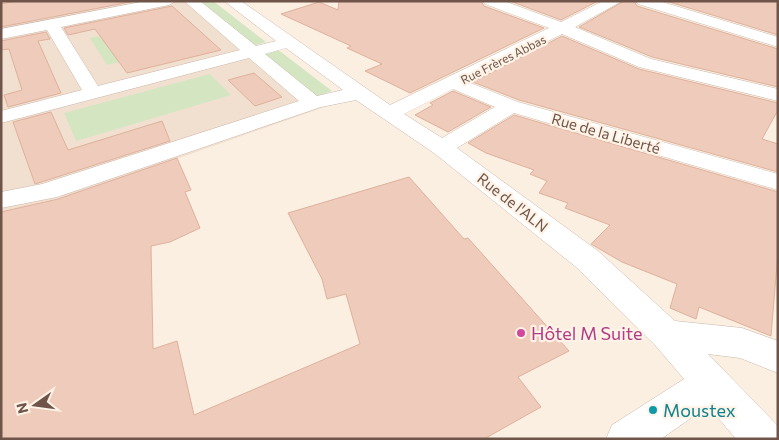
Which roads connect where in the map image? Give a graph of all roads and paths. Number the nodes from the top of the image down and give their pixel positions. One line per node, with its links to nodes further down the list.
1 (169, 1): 7 (street)
2 (191, 1): 12 (street)
3 (231, 1): 10 (street, Rue de l'ALN)
4 (615, 1): 8 (street, Rue Frères Abbas)
5 (643, 1): 11 (street)
6 (499, 2): 8 (street)
7 (52, 24): 9 (street); 14 (street)
8 (563, 28): 13 (street, Rue Frères Abbas); 16 (street)
9 (1, 34)
10 (288, 42): 12 (street); 15 (street, Rue de l'ALN)
11 (778, 42)
12 (252, 52): 14 (street); 17 (street)
13 (455, 83): 18 (street, Rue de la Liberté); 19 (street, Rue Frères Abbas)
14 (93, 93): 20 (street)
15 (360, 93): 17 (street); 19 (street, Rue de l'ALN)
16 (778, 95)
17 (314, 103): 23 (street)
18 (510, 106): 21 (street); 22 (street, Rue de la Liberté)
19 (390, 114): 21 (street, Rue de l'ALN)
20 (1, 117)
21 (442, 148): 24 (street, Rue de l'ALN)
22 (778, 182)
23 (5, 200)
24 (667, 335): 25 (street); 26 (street, Rue de l'ALN)
25 (778, 357)
26 (711, 382): 27 (street); 28 (street, Rue de l'ALN)
27 (626, 439)
28 (763, 439)

